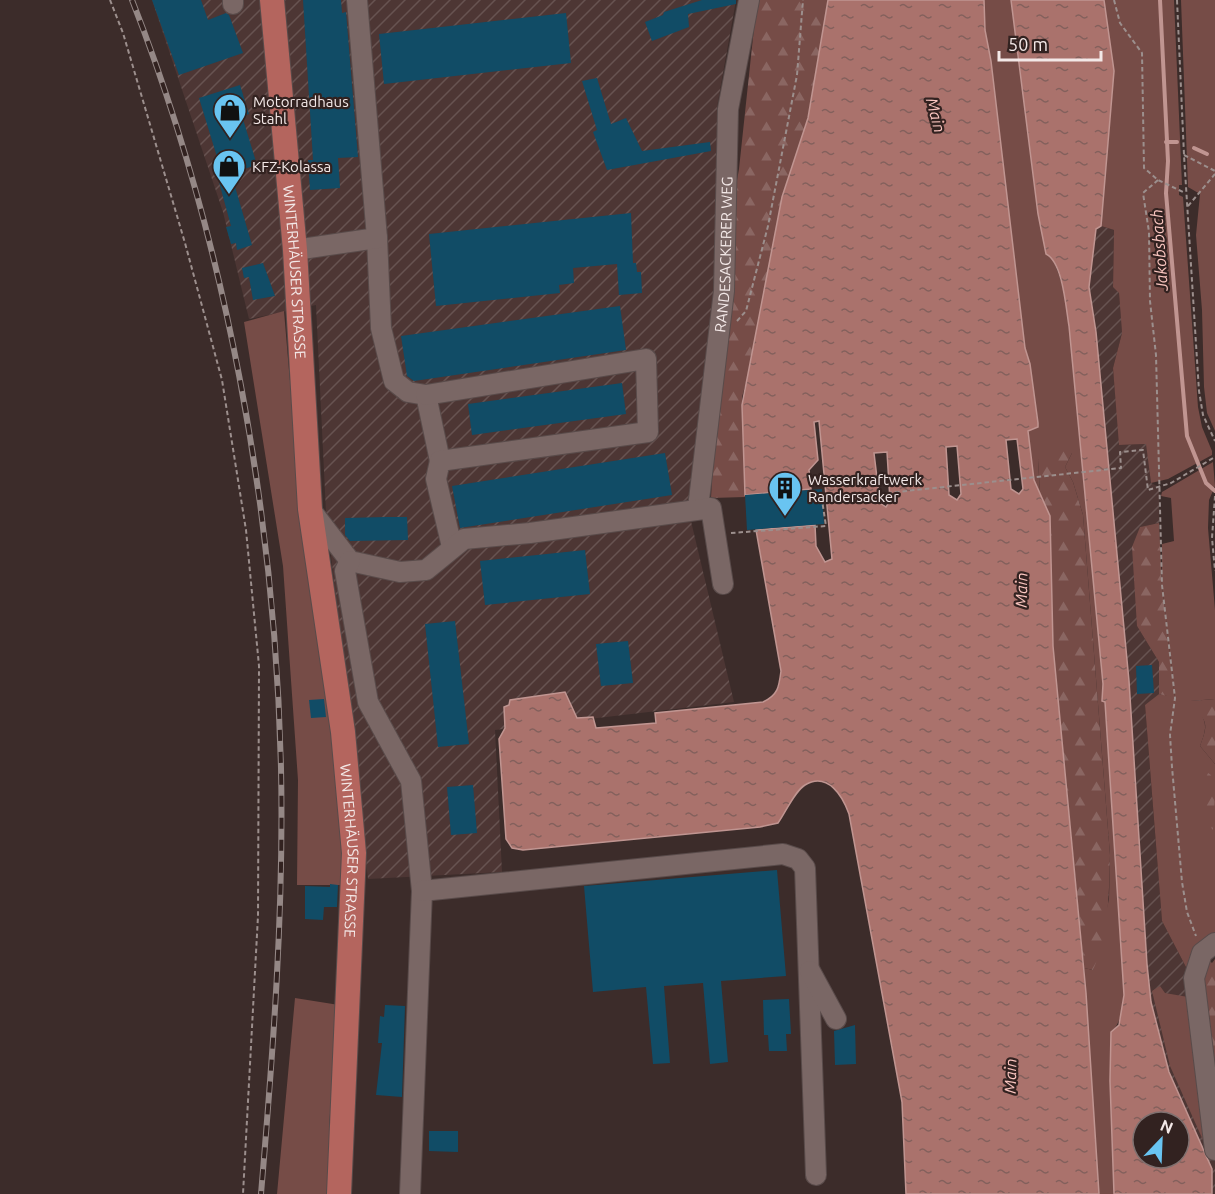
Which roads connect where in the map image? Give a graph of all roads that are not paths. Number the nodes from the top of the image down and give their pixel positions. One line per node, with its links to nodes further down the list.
1 (272, 0): 5 (main road, WINTERHÄUSER STRASSE)
2 (357, 0): 4 (street)
3 (748, 0): 8 (street, RANDESACKERER WEG)
4 (377, 238): 5 (street); 6 (street)
5 (295, 250): 9 (main road, WINTERHÄUSER STRASSE)
6 (426, 395): 7 (street); 7 (street)
7 (440, 461): 10 (street)
8 (698, 508): 10 (street); 12 (street)
9 (310, 509): 11 (street); 19 (main road, WINTERHÄUSER STRASSE)
10 (452, 547): 11 (street)
11 (350, 561): 13 (street)
12 (723, 584)
13 (422, 891): 15 (street); 20 (street)
14 (1208, 948): 17 (street)
15 (809, 969): 16 (street); 18 (street)
16 (836, 1019)
17 (1215, 1149)
18 (816, 1175)
19 (339, 1194)
20 (410, 1194)

